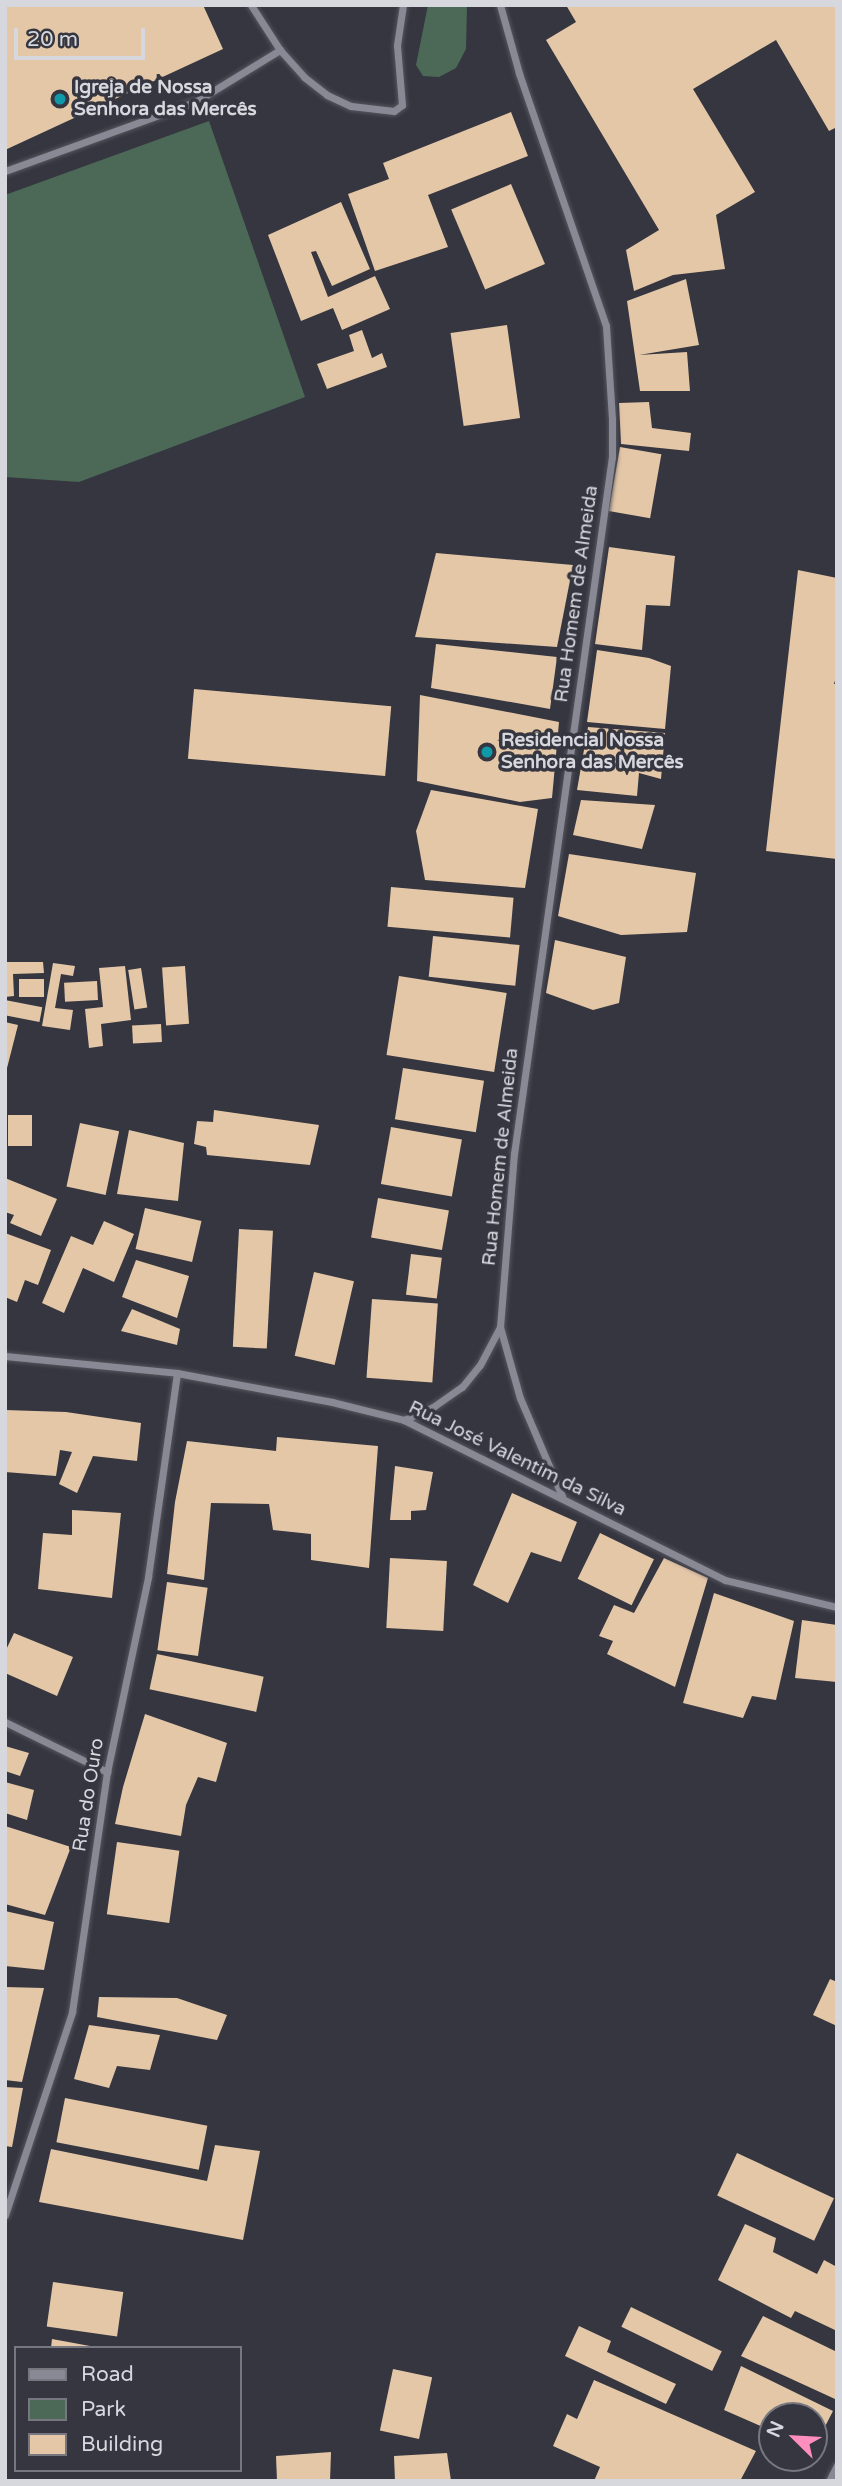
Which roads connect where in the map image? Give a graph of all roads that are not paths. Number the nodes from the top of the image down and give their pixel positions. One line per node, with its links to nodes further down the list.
1 (251, 5): 4 (street)
2 (403, 5): 4 (street)
3 (500, 5): 6 (street, Rua Homem de Almeida)
4 (280, 50): 5 (street)
5 (5, 171)
6 (500, 1327): 9 (street); 10 (street)
7 (5, 1356): 8 (street, Rua José Valentim da Silva)
8 (177, 1373): 9 (street, Rua José Valentim da Silva); 13 (street, Rua do Ouro)
9 (404, 1420): 10 (street, Rua José Valentim da Silva)
10 (562, 1497): 11 (street, Rua José Valentim da Silva)
11 (837, 1607)
12 (5, 1722): 13 (street)
13 (107, 1772): 14 (street, Rua do Ouro)
14 (5, 2216)
15 (837, 2465): 16 (street)
16 (830, 2481)

